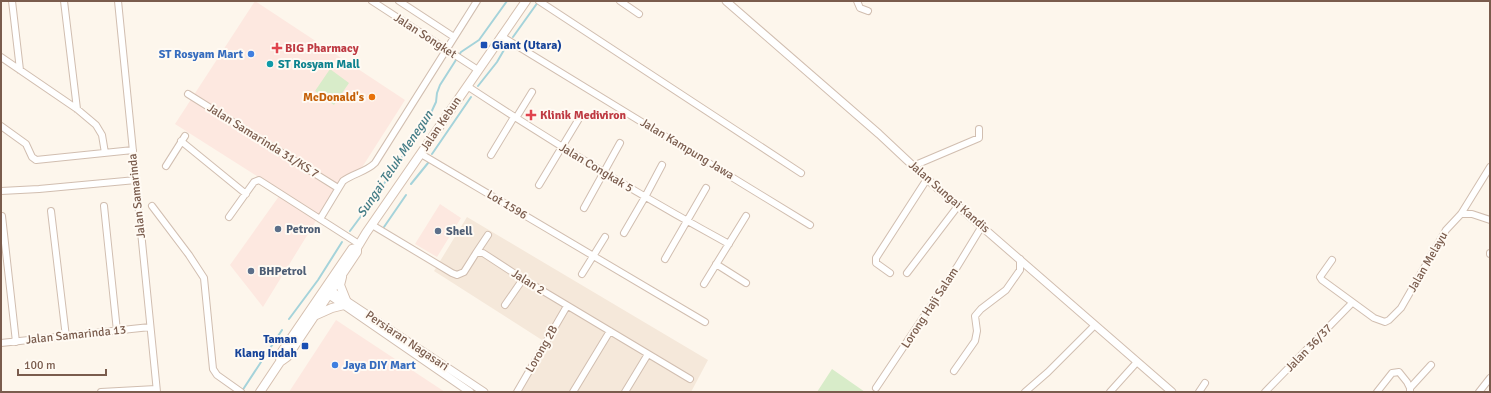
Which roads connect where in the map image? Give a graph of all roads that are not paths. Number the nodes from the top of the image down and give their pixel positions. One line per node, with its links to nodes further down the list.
1 (12, 1): 18 (street)
2 (64, 1): 23 (street)
3 (118, 1): 30 (street, Jalan Samarinda)
4 (372, 1): 16 (street, Jalan Songket)
5 (399, 1): 15 (street, Jalan Songket)
6 (477, 1): 15 (street)
7 (526, 1): 14 (main road, Jalan Kebun)
8 (539, 1): 39 (street)
9 (620, 1): 13 (street)
10 (726, 1): 36 (street, Jalan Sungai Kandis)
11 (857, 1): 12 (street)
12 (868, 12)
13 (639, 14)
14 (501, 36): 19 (main road, Jalan Kebun); 63 (street, Jalan Kampung Jawa)
15 (454, 37): 16 (street)
16 (446, 50): 19 (street, Jalan Songket); 43 (street)
17 (1, 57): 18 (street)
18 (20, 70): 23 (street)
19 (478, 70): 20 (main road, Jalan Kebun)
20 (467, 86): 24 (street, Jalan Congkak 5); 32 (main road, Jalan Kebun)
21 (532, 92): 24 (street)
22 (188, 94): 43 (street, Jalan Samarinda 31/KS 7)
23 (77, 110): 31 (street)
24 (515, 117): 29 (street, Jalan Congkak 5); 33 (street)
25 (580, 117): 29 (street)
26 (1, 126): 31 (street)
27 (979, 129): 36 (street)
28 (620, 143): 38 (street)
29 (561, 147): 38 (street, Jalan Congkak 5); 42 (street)
30 (133, 150): 31 (street); 41 (street, Jalan Samarinda)
31 (106, 153)
32 (421, 154): 62 (main road, Jalan Kebun); 71 (street, Lot 1596)
33 (491, 155)
34 (662, 165): 47 (street)
35 (166, 166): 46 (street)
36 (913, 166): 40 (street, Jalan Sungai Kandis)
37 (1490, 167): 51 (street, Jalan Melayu)
38 (603, 172): 47 (street, Jalan Congkak 5); 52 (street)
39 (801, 173)
40 (927, 179): 50 (street, Jalan Sungai Kandis); 76 (street)
41 (132, 180): 45 (street); 91 (street, Jalan Samarinda)
42 (539, 185)
43 (338, 188): 59 (street)
44 (706, 188): 61 (street)
45 (1, 191)
46 (246, 194): 58 (street); 59 (street)
47 (645, 197): 61 (street, Jalan Congkak 5); 65 (street)
48 (104, 206): 92 (street)
49 (152, 206): 109 (street)
50 (958, 206): 64 (street, Jalan Sungai Kandis); 77 (street)
51 (1465, 207): 54 (street, Jalan Melayu); 55 (street)
52 (584, 208)
53 (52, 211): 94 (street)
54 (1461, 214): 55 (street); 85 (street, Jalan Melayu)
55 (1470, 214): 60 (street)
56 (2, 216): 95 (street)
57 (746, 216): 68 (street)
58 (229, 217)
59 (320, 219): 69 (street)
60 (1490, 220)
61 (687, 221): 68 (street, Jalan Congkak 5); 72 (street)
62 (372, 225): 69 (main road, Jalan Kebun); 70 (street)
63 (810, 225)
64 (982, 226): 73 (street, Jalan Sungai Kandis); 105 (street, Lorong Haji Salam)
65 (624, 233)
66 (488, 235): 70 (street)
67 (605, 237): 71 (street)
68 (728, 244): 75 (street)
69 (358, 246): 78 (main road, Jalan Kebun); 83 (main road, Jalan Kebun)
70 (476, 253): 80 (street, Jalan 2)
71 (593, 256): 79 (street); 89 (street, Lot 1596)
72 (664, 259)
73 (1020, 259): 90 (street, Jalan Sungai Kandis); 101 (street)
74 (1332, 260): 85 (street, Jalan Melayu)
75 (716, 264): 81 (street); 82 (street)
76 (890, 273)
77 (907, 273)
78 (342, 274): 83 (main road, Jalan Kebun); 84 (main road)
79 (582, 274)
80 (523, 279): 86 (street); 87 (street, Jalan 2)
81 (746, 283)
82 (704, 284)
83 (327, 291): 84 (street, Persiaran Nagasari); 88 (main road, Jalan Kebun); 98 (main road, Jalan Kebun)
84 (345, 303): 88 (main road); 112 (street, Persiaran Nagasari); 113 (street, Persiaran Nagasari)
85 (1352, 303): 121 (street, Jalan 36/37)
86 (505, 305)
87 (568, 306): 93 (street, Jalan 2); 114 (street, Lorong 2B)
88 (314, 316): 98 (main road, Jalan Kebun)
89 (705, 322)
90 (1095, 325): 99 (street, Jalan Sungai Kandis); 117 (street)
91 (150, 327): 92 (street, Jalan Samarinda 13); 106 (street, Jalan Samarinda)
92 (117, 331): 94 (street, Jalan Samarinda 13)
93 (610, 331): 97 (street, Jalan 2); 115 (street)
94 (66, 337): 95 (street, Jalan Samarinda 13)
95 (16, 342): 96 (street, Jalan Samarinda 13)
96 (1, 343)
97 (648, 354): 103 (street, Jalan 2); 116 (street)
98 (280, 362): 111 (main road, Jalan Kebun)
99 (1137, 362): 118 (street); 119 (street, Jalan Sungai Kandis)
100 (1431, 365): 107 (street)
101 (954, 371)
102 (1490, 378): 123 (street)
103 (690, 379)
104 (1205, 384): 120 (street)
105 (876, 388)
106 (157, 390): 108 (street)
107 (1410, 390): 122 (street)
108 (121, 391): 110 (street)
109 (239, 391)
110 (102, 392)
111 (260, 392)
112 (470, 392)
113 (484, 392)
114 (517, 392)
115 (573, 392)
116 (625, 392)
117 (1025, 392)
118 (1110, 392)
119 (1172, 392)
120 (1199, 392)
121 (1265, 392)
122 (1377, 392)
123 (1479, 392)

